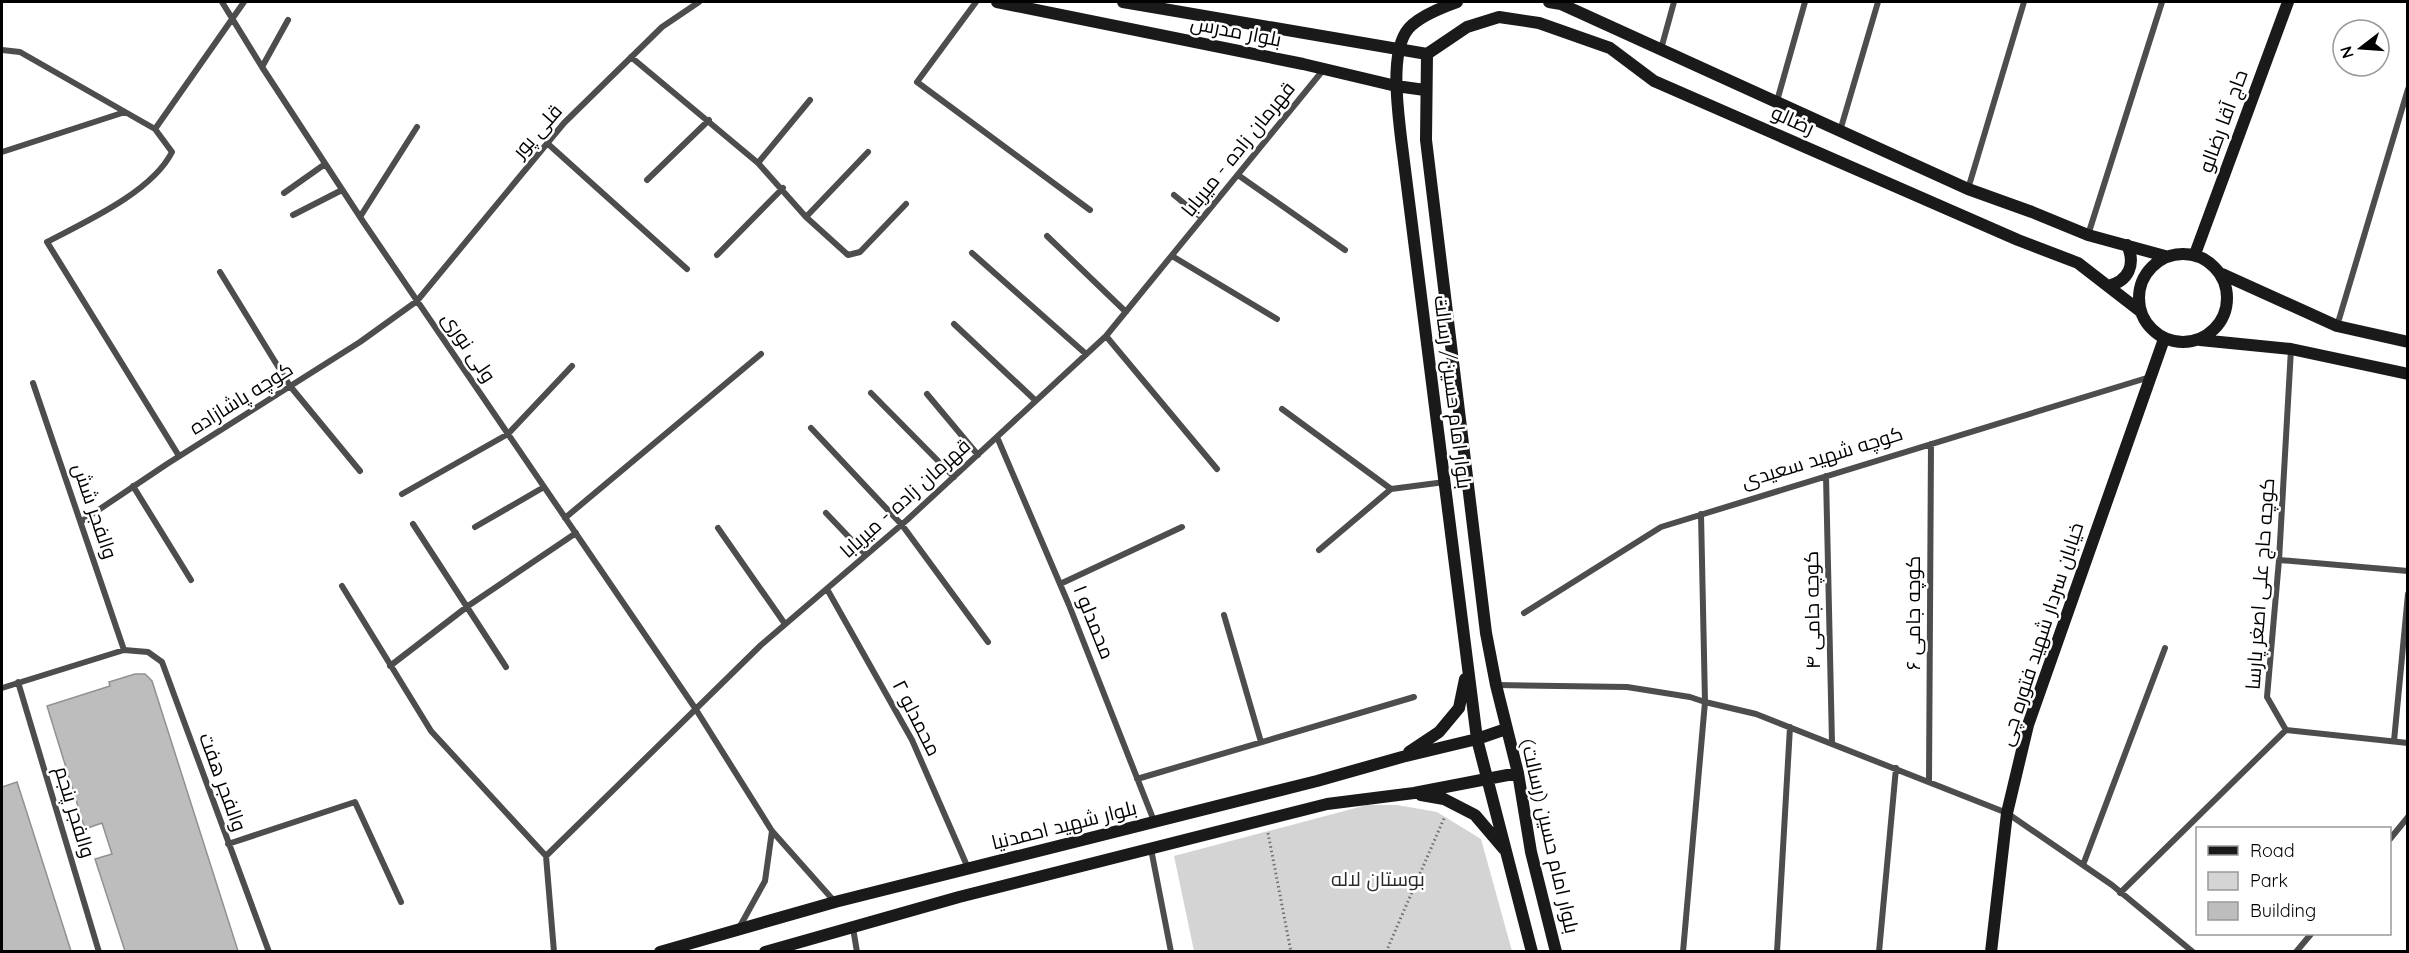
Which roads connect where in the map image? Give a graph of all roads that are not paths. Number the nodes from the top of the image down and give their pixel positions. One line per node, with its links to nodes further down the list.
1 (222, 2): 15 (street, ولی نوری)
2 (244, 2): 15 (street)
3 (699, 2): 21 (street, قلی پور)
4 (976, 2): 47 (street)
5 (997, 2): 23 (main road, بلوار مدرس)
6 (1123, 2): 17 (main road, بلوار مدرس)
7 (1452, 2): 17 (main road)
8 (1549, 2): 19 (main road, رضالو)
9 (1674, 2): 19 (street)
10 (1805, 2): 28 (street)
11 (1878, 2): 33 (street)
12 (2024, 2): 42 (street)
13 (2162, 2): 52 (street)
14 (2288, 2): 57 (main road, حاج آقا رضالو)
15 (232, 18): 22 (street, ولی نوری); 32 (street)
16 (288, 20): 22 (street)
17 (1398, 49): 20 (main road, بلوار مدرس); 24 (main road, بلوار امام حسین/ رسالت)
18 (2, 50): 29 (street)
19 (1660, 50): 28 (main road, رضالو)
20 (1427, 54): 26 (main road, بلوار امام حسین/ رسالت); 64 (main road, رضالو)
21 (631, 57): 30 (street); 34 (street, قلی پور)
22 (261, 67): 38 (street, ولی نوری)
23 (1325, 69): 24 (main road, بلوار مدرس); 39 (street, قهرمان زاده - میربابا)
24 (1396, 86): 26 (main road, بلوار مدرس); 97 (main road, بلوار امام حسین/ رسالت)
25 (2408, 89): 70 (street)
26 (1425, 90): 132 (main road, بلوار امام حسین/ رسالت)
27 (810, 100): 37 (street)
28 (1776, 102): 33 (main road, رضالو)
29 (125, 112): 32 (street); 35 (street)
30 (709, 120): 37 (street); 40 (street)
31 (417, 127): 49 (street)
32 (155, 129): 92 (street)
33 (1840, 131): 42 (main road, رضالو)
34 (548, 143): 61 (street); 65 (street, قلی پور)
35 (2, 152)
36 (868, 152): 50 (street)
37 (758, 163): 41 (street)
38 (325, 164): 43 (street, ولی نوری); 44 (street)
39 (1238, 175): 51 (street, قهرمان زاده - میربابا); 55 (street)
40 (647, 180)
41 (783, 188): 50 (street); 58 (street)
42 (1968, 189): 52 (main road, رضالو)
43 (342, 190): 48 (street); 49 (street, ولی نوری)
44 (284, 193)
45 (1174, 195): 51 (street)
46 (906, 204): 50 (street)
47 (1090, 210)
48 (293, 215)
49 (360, 217): 65 (street, ولی نوری)
50 (806, 217)
51 (1202, 218): 59 (street, قهرمان زاده - میربابا)
52 (2088, 235): 54 (main road, رضالو)
53 (1047, 236): 67 (street)
54 (2127, 245): 60 (main road, رضالو); 64 (main road)
55 (1345, 250)
56 (972, 253): 77 (street)
57 (2194, 254): 60 (main road); 63 (main road)
58 (717, 255)
59 (1172, 256): 67 (street, قهرمان زاده - میربابا); 68 (street)
60 (2165, 256): 66 (main road)
61 (687, 269)
62 (220, 272): 82 (street)
63 (2222, 274): 70 (main road); 73 (main road)
64 (2108, 286): 66 (main road, رضالو)
65 (417, 301): 82 (street, کوچه پاشازاده); 88 (street, ولی نوری)
66 (2140, 311): 72 (main road)
67 (1126, 312): 71 (street, قهرمان زاده - میربابا)
68 (1277, 319)
69 (954, 324): 85 (street)
70 (2337, 326): 74 (main road)
71 (1106, 336): 77 (street, قهرمان زاده - میربابا); 93 (street)
72 (2164, 339): 73 (main road); 80 (main road, خیابان سردار شهید فتوره چی)
73 (2200, 340): 75 (main road)
74 (2408, 342)
75 (2291, 349): 79 (main road); 114 (street, کوچه حاج علی اصغر پارسا)
76 (761, 354): 104 (street)
77 (1086, 354): 85 (street, قهرمان زاده - میربابا)
78 (572, 366): 88 (street)
79 (2408, 374)
80 (2151, 377): 90 (street, کوچه شهید سعیدی); 152 (main road, خیابان سردار شهید فتوره چی)
81 (33, 383): 105 (street, والفجر شش)
82 (290, 386): 92 (street, کوچه پاشازاده); 94 (street)
83 (871, 393): 96 (street)
84 (927, 394): 91 (street)
85 (1036, 401): 89 (street, قهرمان زاده - میربابا)
86 (1282, 409): 100 (street)
87 (810, 428): 107 (street)
88 (508, 434): 99 (street, ولی نوری); 101 (street)
89 (997, 437): 91 (street, قهرمان زاده - میربابا); 117 (street, محمدلو ۱)
90 (1931, 444): 95 (street, کوچه شهید سعیدی); 150 (street, کوچه جامی ۶)
91 (978, 455): 96 (street, قهرمان زاده - میربابا)
92 (179, 456): 98 (street, کوچه پاشازاده)
93 (1217, 469)
94 (360, 471)
95 (1826, 476): 103 (street, کوچه شهید سعیدی); 143 (street, کوچه جامی ۴)
96 (954, 477): 107 (street, قهرمان زاده - میربابا)
97 (1445, 482): 100 (street); 130 (main road, بلوار امام حسین/ رسالت)
98 (133, 486): 105 (street, کوچه پاشازاده); 116 (street)
99 (544, 487): 104 (street, ولی نوری); 108 (street)
100 (1391, 489): 112 (street)
101 (402, 494)
102 (826, 513): 113 (street)
103 (1701, 514): 122 (street, کوچه شهید سعیدی); 135 (street)
104 (566, 518): 111 (street, ولی نوری)
105 (81, 521): 127 (street, والفجر شش)
106 (412, 524): 121 (street)
107 (902, 525): 113 (street, قهرمان زاده - میربابا); 125 (street)
108 (475, 527)
109 (1182, 527): 117 (street)
110 (718, 528): 124 (street)
111 (576, 533): 121 (street); 136 (street, ولی نوری)
112 (1318, 550)
113 (866, 555): 119 (street, قهرمان زاده - میربابا)
114 (2279, 560): 115 (street); 139 (street, کوچه حاج علی اصغر پارسا)
115 (2408, 571)
116 (191, 580)
117 (1060, 584): 148 (street, محمدلو ۱)
118 (342, 586): 128 (street)
119 (827, 589): 124 (street, قهرمان زاده - میربابا); 162 (street, محمدلو ۲)
120 (2408, 594): 141 (street)
121 (468, 606): 128 (street); 129 (street)
122 (1524, 613)
123 (1224, 615): 142 (street)
124 (785, 624): 136 (street, قهرمان زاده - میربابا)
125 (988, 642)
126 (2165, 648): 161 (street)
127 (124, 650): 131 (street); 157 (street, والفجر هفت)
128 (390, 666): 160 (street)
129 (507, 667)
130 (1467, 669): 140 (main road, بلوار امام حسین/ رسالت); 145 (main road)
131 (18, 682): 133 (street); 169 (street, والفجر پنجم)
132 (1496, 684): 135 (street); 138 (main road, بلوار امام حسین/ رسالت)
133 (2, 688)
134 (1414, 697): 142 (street)
135 (1705, 702): 137 (street); 178 (street)
136 (695, 708): 155 (street, ولی نوری); 160 (street, قهرمان زاده - میربابا)
137 (1790, 727): 143 (street); 179 (street)
138 (1506, 729): 140 (main road, بلوار شهید احمدنیا); 147 (main road, بلوار امام حسین (رسالت))
139 (2286, 730): 141 (street); 163 (street)
140 (1478, 739): 145 (main road, بلوار شهید احمدنیا); 149 (main road)
141 (2394, 741): 144 (street)
142 (1261, 742): 148 (street)
143 (1832, 743): 146 (street)
144 (2408, 743)
145 (1402, 757): 154 (main road, بلوار شهید احمدنیا)
146 (1896, 768): 150 (street); 180 (street)
147 (1518, 773): 149 (main road); 177 (main road, بلوار امام حسین (رسالت))
148 (1137, 778): 154 (street, محمدلو ۱)
149 (1488, 780): 151 (main road); 159 (main road)
150 (1929, 782): 152 (street)
151 (1414, 793): 158 (main road); 159 (main road)
152 (2007, 813): 161 (street); 181 (main road, خیابان سردار شهید فتوره چی)
153 (2408, 817): 156 (street)
154 (1154, 822): 162 (main road, بلوار شهید احمدنیا)
155 (772, 831): 165 (street, ولی نوری); 167 (street)
156 (2391, 838)
157 (228, 844): 164 (street); 170 (street, والفجر هفت)
158 (1151, 849): 166 (main road); 175 (street)
159 (1506, 851): 176 (main road)
160 (546, 856): 171 (street)
161 (2083, 865): 163 (street)
162 (969, 868): 165 (main road, بلوار شهید احمدنیا)
163 (2120, 892): 182 (street)
164 (401, 902)
165 (835, 902): 167 (main road, بلوار شهید احمدنیا)
166 (853, 927): 173 (main road); 174 (street)
167 (738, 929): 172 (main road, بلوار شهید احمدنیا)
168 (2309, 935): 183 (street)
169 (99, 951)
170 (268, 951)
171 (554, 951)
172 (660, 951)
173 (765, 951)
174 (857, 951)
175 (1171, 951)
176 (1532, 951)
177 (1556, 951)
178 (1683, 951)
179 (1777, 951)
180 (1879, 951)
181 (1991, 951)
182 (2193, 951)
183 (2296, 951)

